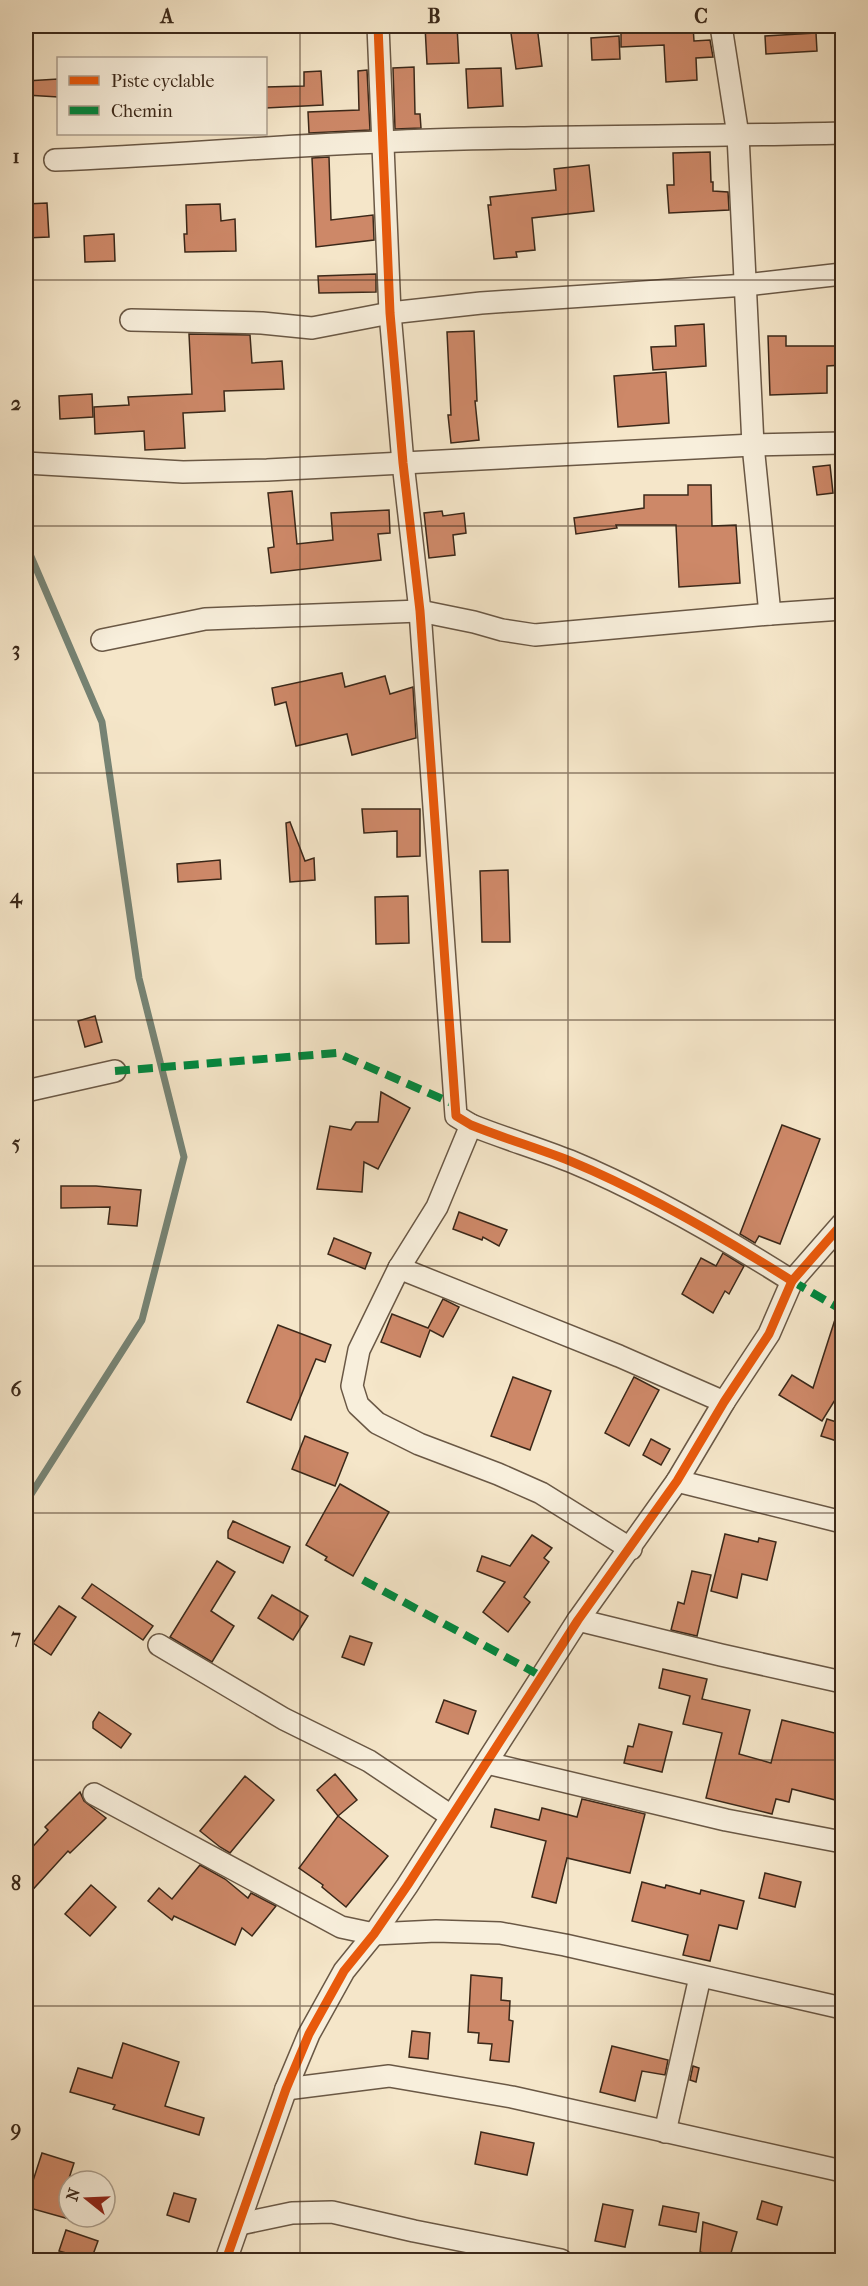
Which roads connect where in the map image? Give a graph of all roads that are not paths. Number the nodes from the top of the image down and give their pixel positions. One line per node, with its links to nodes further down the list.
1 (378, 26): 5 (street)
2 (721, 26): 4 (street)
3 (843, 133): 4 (street)
4 (738, 135): 5 (street); 8 (street)
5 (382, 141): 6 (street); 9 (street)
6 (55, 160)
7 (843, 274): 8 (street)
8 (746, 285): 9 (street); 12 (street)
9 (390, 313): 10 (street); 14 (street)
10 (131, 320)
11 (843, 443): 12 (street)
12 (753, 445): 14 (street); 17 (street)
13 (26, 463): 14 (street)
14 (403, 463): 16 (street)
15 (843, 609): 17 (street)
16 (420, 611): 17 (street); 18 (street); 21 (street)
17 (770, 614)
18 (102, 640)
19 (115, 1071): 20 (street)
20 (26, 1091)
21 (471, 1125): 23 (street); 24 (street)
22 (843, 1224): 24 (street)
23 (399, 1268): 25 (street); 28 (street)
24 (792, 1281): 25 (street)
25 (724, 1402): 26 (street)
26 (677, 1481): 27 (street); 28 (street)
27 (843, 1522)
28 (631, 1549): 29 (street)
29 (578, 1620): 31 (street); 32 (street)
30 (159, 1645): 34 (street)
31 (843, 1682)
32 (487, 1763): 34 (street); 35 (street)
33 (94, 1794): 36 (street)
34 (451, 1816): 36 (street)
35 (843, 1842)
36 (374, 1934): 37 (street); 39 (street)
37 (700, 1977): 38 (street); 40 (street)
38 (843, 2008)
39 (286, 2090): 40 (street); 42 (street)
40 (665, 2132): 41 (street)
41 (843, 2171)
42 (240, 2224): 43 (street); 44 (street)
43 (226, 2260)
44 (561, 2260)

